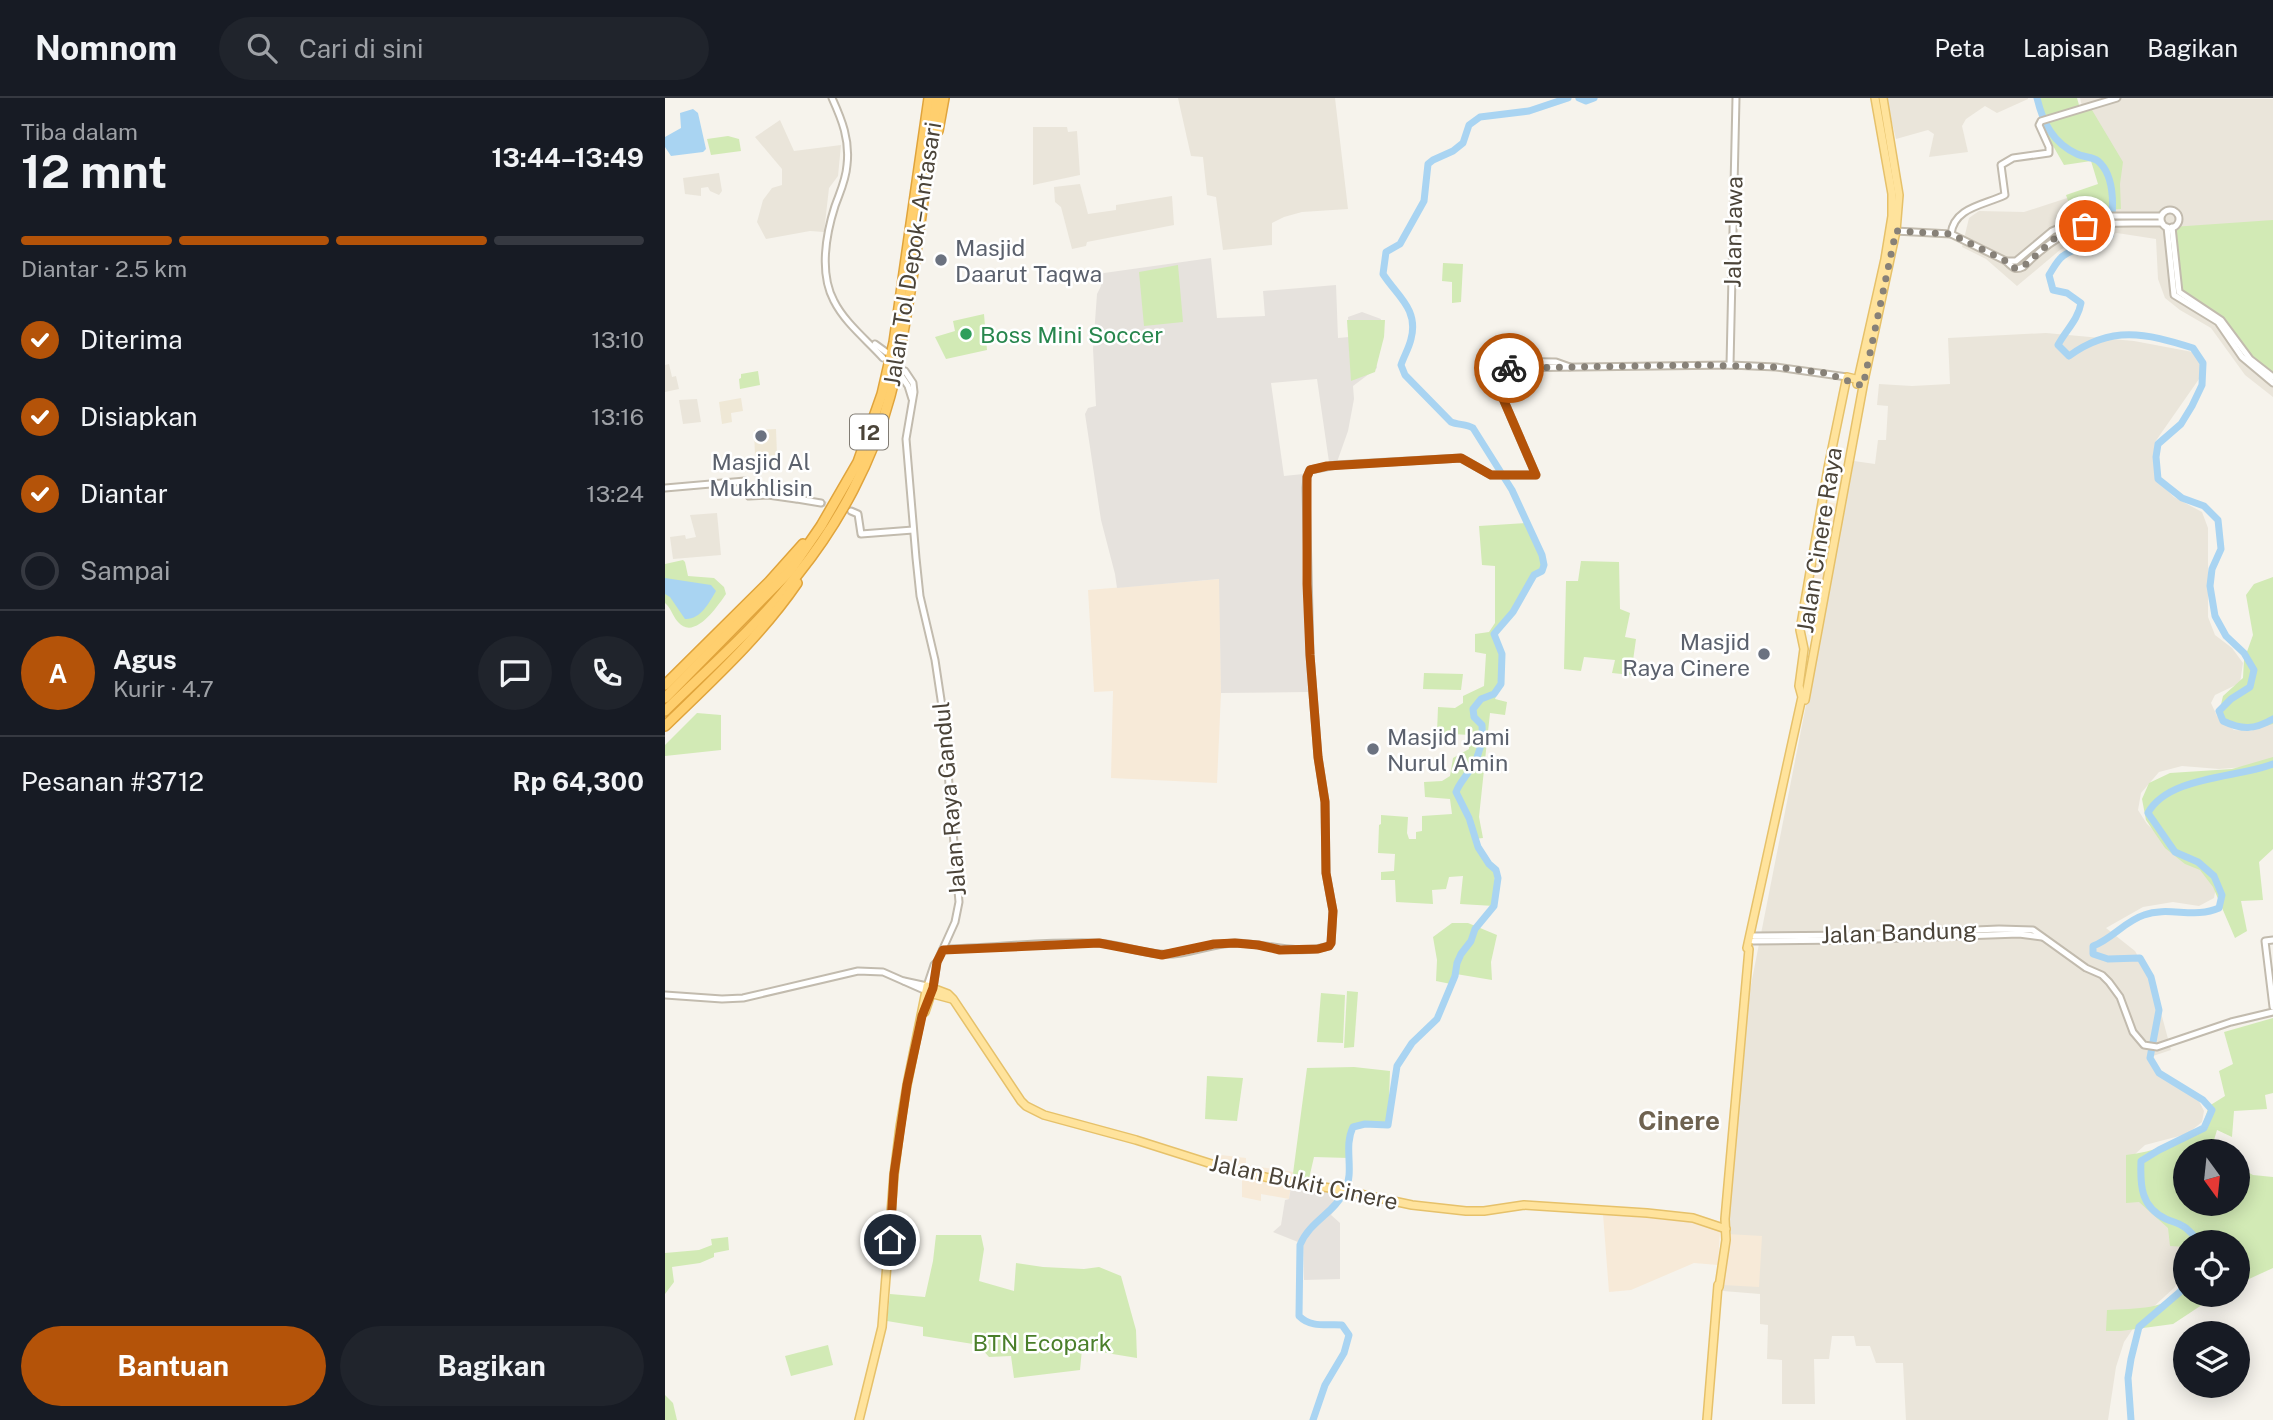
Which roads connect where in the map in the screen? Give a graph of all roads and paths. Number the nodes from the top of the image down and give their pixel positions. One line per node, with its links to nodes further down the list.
1 (832, 98): 14 (street)
2 (929, 98): 25 (highway, Jalan Tol Depok–Antasari / 12)
3 (937, 98): 9 (highway, Jalan Tol Depok–Antasari / 12)
4 (944, 98): 9 (highway)
5 (1736, 98): 15 (street, Jalan Jawa)
6 (1875, 98): 11 (main road)
7 (1882, 98): 11 (main road)
8 (2117, 98): 12 (street)
9 (926, 176): 27 (highway, Jalan Tol Depok–Antasari / 12)
10 (2166, 223): 13 (street); 13 (street); 17 (street); 20 (street)
11 (1893, 231): 12 (street); 19 (main road, Jalan Cinere Raya)
12 (1951, 234): 13 (street)
13 (2006, 261)
14 (884, 355)
15 (1730, 365): 18 (street); 36 (street)
16 (903, 374): 26 (street, Jalan Raya Gandul)
17 (2273, 377)
18 (1846, 379): 19 (main road); 35 (main road, Jalan Cinere Raya)
19 (1861, 383): 21 (main road, Jalan Cinere Raya)
20 (2273, 383)
21 (1854, 434): 28 (main road, Jalan Cinere Raya); 33 (main road, Jalan Cinere Raya)
22 (665, 488): 23 (street)
23 (821, 503)
24 (851, 511): 26 (street)
25 (821, 526): 29 (highway); 30 (highway, Jalan Tol Depok–Antasari / 12)
26 (913, 530): 36 (street, Jalan Raya Gandul)
27 (823, 540): 31 (highway, Jalan Tol Depok–Antasari / 12); 32 (highway)
28 (1812, 644)
29 (665, 685)
30 (665, 698)
31 (665, 711)
32 (665, 726)
33 (1754, 938): 35 (main road, Jalan Cinere Raya); 39 (street, Jalan Bandung)
34 (2273, 940): 39 (street)
35 (1749, 949): 40 (main road, Jalan Cinere Raya)
36 (943, 950): 37 (street, Jalan Raya Gandul)
37 (929, 990): 38 (street, Jalan Bukit Cinere); 40 (main road, Jalan Bukit Cinere); 41 (main road)
38 (665, 995)
39 (2273, 1010)
40 (1724, 1225): 42 (main road, Jalan Cinere Raya)
41 (859, 1420)
42 (1706, 1420)

